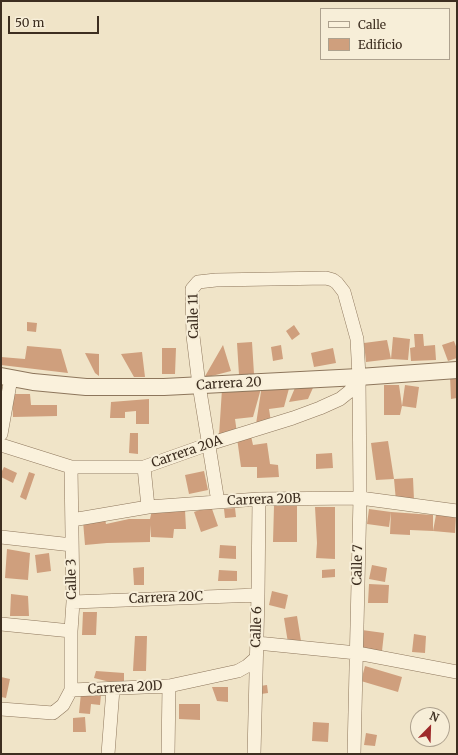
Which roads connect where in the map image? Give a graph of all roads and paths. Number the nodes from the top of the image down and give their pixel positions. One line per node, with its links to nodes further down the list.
1 (457, 370): 3 (street, Carrera 20)
2 (6, 377): 4 (street, Carrera 20); 5 (street)
3 (359, 377): 4 (street, Carrera 20); 4 (street, Calle 11); 7 (street, Carrera 20A); 10 (street, Calle 7)
4 (199, 385): 7 (street, Calle 11)
5 (1, 434)
6 (1, 444): 8 (street, Carrera 20A)
7 (209, 444): 9 (street, Carrera 20A); 12 (street, Calle 11)
8 (71, 467): 9 (street, Carrera 20A); 15 (street, Calle 3)
9 (144, 467): 13 (street)
10 (360, 498): 11 (street, Carrera 20B); 14 (street, Carrera 20B); 23 (street, Calle 7)
11 (259, 499): 12 (street, Carrera 20B); 18 (street, Calle 6)
12 (218, 502): 13 (street, Carrera 20B)
13 (148, 507): 15 (street, Carrera 20B)
14 (457, 511)
15 (72, 520): 17 (street, Calle 3)
16 (1, 537): 17 (street)
17 (72, 544): 19 (street, Calle 3)
18 (258, 595): 19 (street, Carrera 20C); 22 (street, Calle 6)
19 (73, 602): 21 (street, Calle 3)
20 (1, 624): 21 (street)
21 (71, 631): 28 (street, Calle 3)
22 (257, 643): 23 (street); 24 (street, Calle 6)
23 (357, 653): 25 (street); 33 (street, Calle 7)
24 (256, 658): 26 (street, Carrera 20D); 32 (street, Calle 6)
25 (457, 672)
26 (169, 686): 27 (street, Carrera 20D); 31 (street)
27 (113, 689): 28 (street, Carrera 20D); 30 (street)
28 (71, 690): 29 (street, Carrera 20D)
29 (1, 709)
30 (108, 754)
31 (168, 754)
32 (254, 754)
33 (354, 754)

